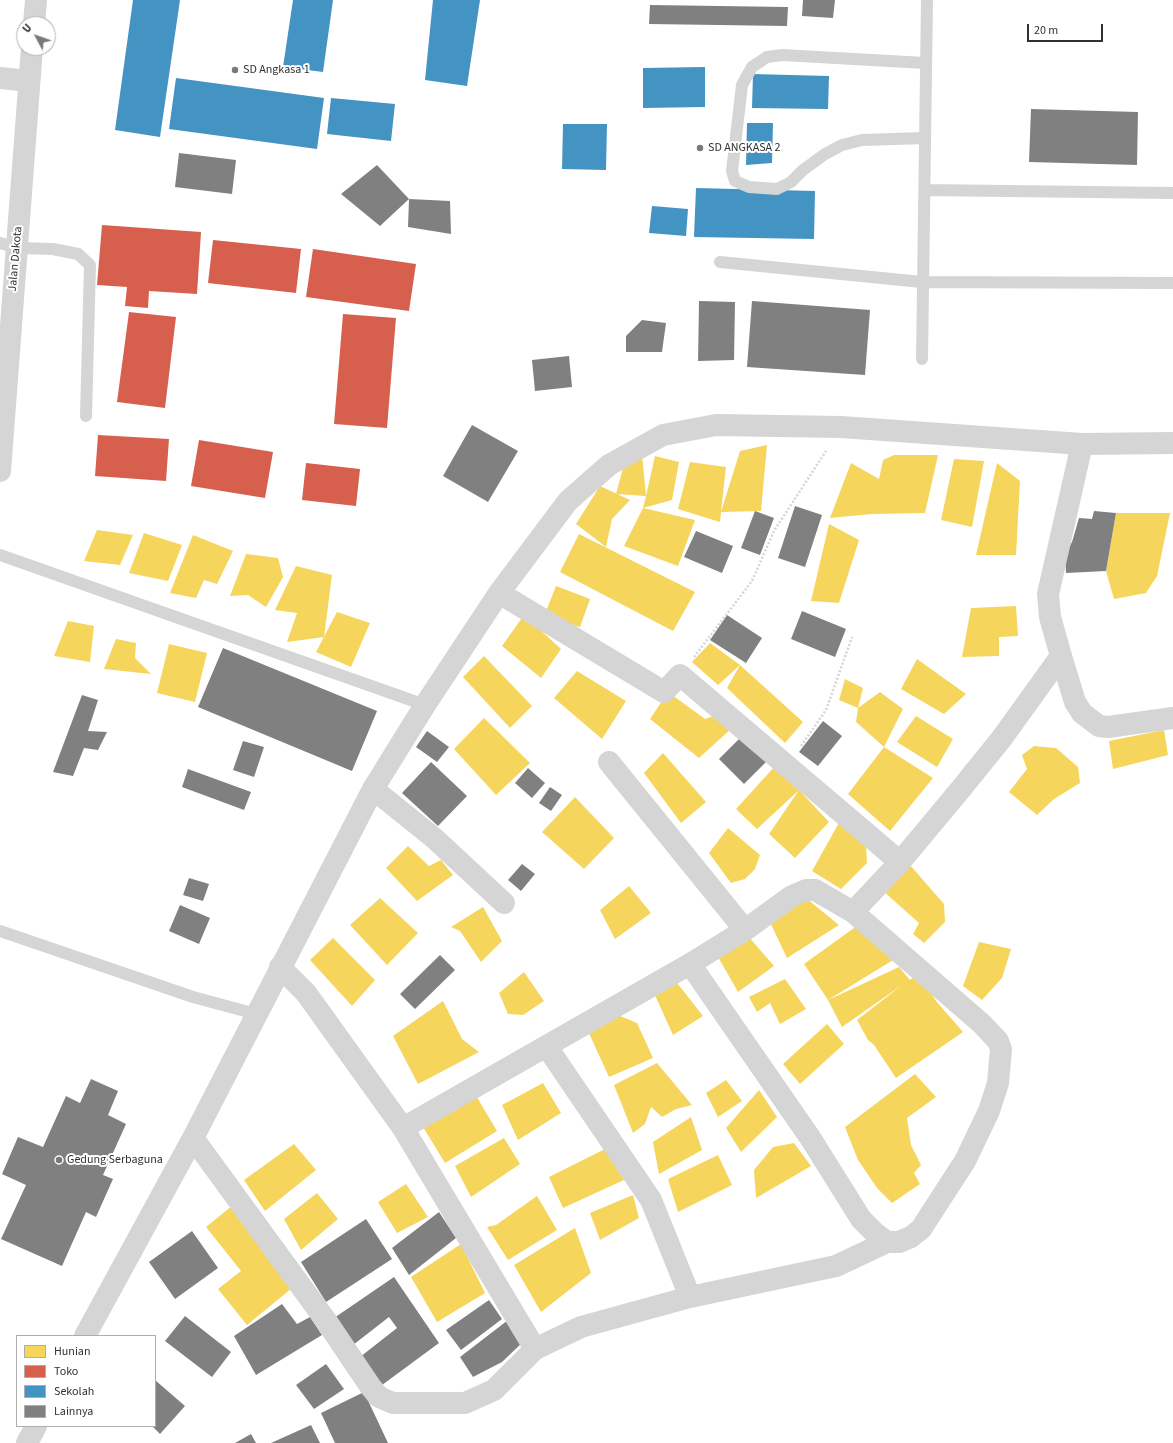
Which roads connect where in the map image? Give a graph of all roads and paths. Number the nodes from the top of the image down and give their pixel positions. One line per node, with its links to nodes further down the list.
1 (36, 0): 3 (street)
2 (926, 0): 5 (lane)
3 (35, 16)
4 (31, 56): 7 (street, Jalan Dakota)
5 (925, 63): 8 (lane); 8 (lane)
6 (0, 78): 7 (street)
7 (29, 81): 11 (street, Jalan Dakota)
8 (925, 138): 9 (lane)
9 (925, 190): 10 (lane); 13 (lane)
10 (1173, 193)
11 (9, 245): 15 (street, Jalan Dakota); 17 (lane)
12 (720, 262): 13 (lane)
13 (922, 282): 14 (lane); 16 (lane)
14 (1173, 283)
15 (5, 330): 21 (street, Jalan Dakota)
16 (922, 359)
17 (86, 416)
18 (842, 427): 20 (street); 23 (street); 26 (path)
19 (1173, 443): 20 (street)
20 (1082, 444): 25 (street)
21 (0, 471)
22 (0, 555): 27 (lane)
23 (499, 593): 26 (street); 27 (street)
24 (852, 637): 30 (path)
25 (1061, 656): 28 (street); 32 (street)
26 (680, 674): 30 (street)
27 (424, 705): 31 (street)
28 (1173, 718)
29 (609, 762): 35 (street)
30 (786, 765): 32 (street)
31 (373, 789): 33 (street); 38 (street)
32 (900, 862): 34 (street)
33 (504, 903)
34 (853, 912): 35 (street); 43 (street)
35 (745, 930): 37 (street)
36 (0, 932): 39 (lane)
37 (690, 964): 40 (street); 43 (street)
38 (280, 967): 39 (street); 41 (street)
39 (256, 1014): 42 (street)
40 (547, 1047): 41 (street); 44 (street)
41 (403, 1128): 46 (street)
42 (193, 1138): 45 (street); 46 (street)
43 (887, 1242): 44 (street)
44 (690, 1298): 46 (street)
45 (86, 1335)
46 (535, 1349)
47 (35, 1427): 48 (street)
48 (27, 1443)

